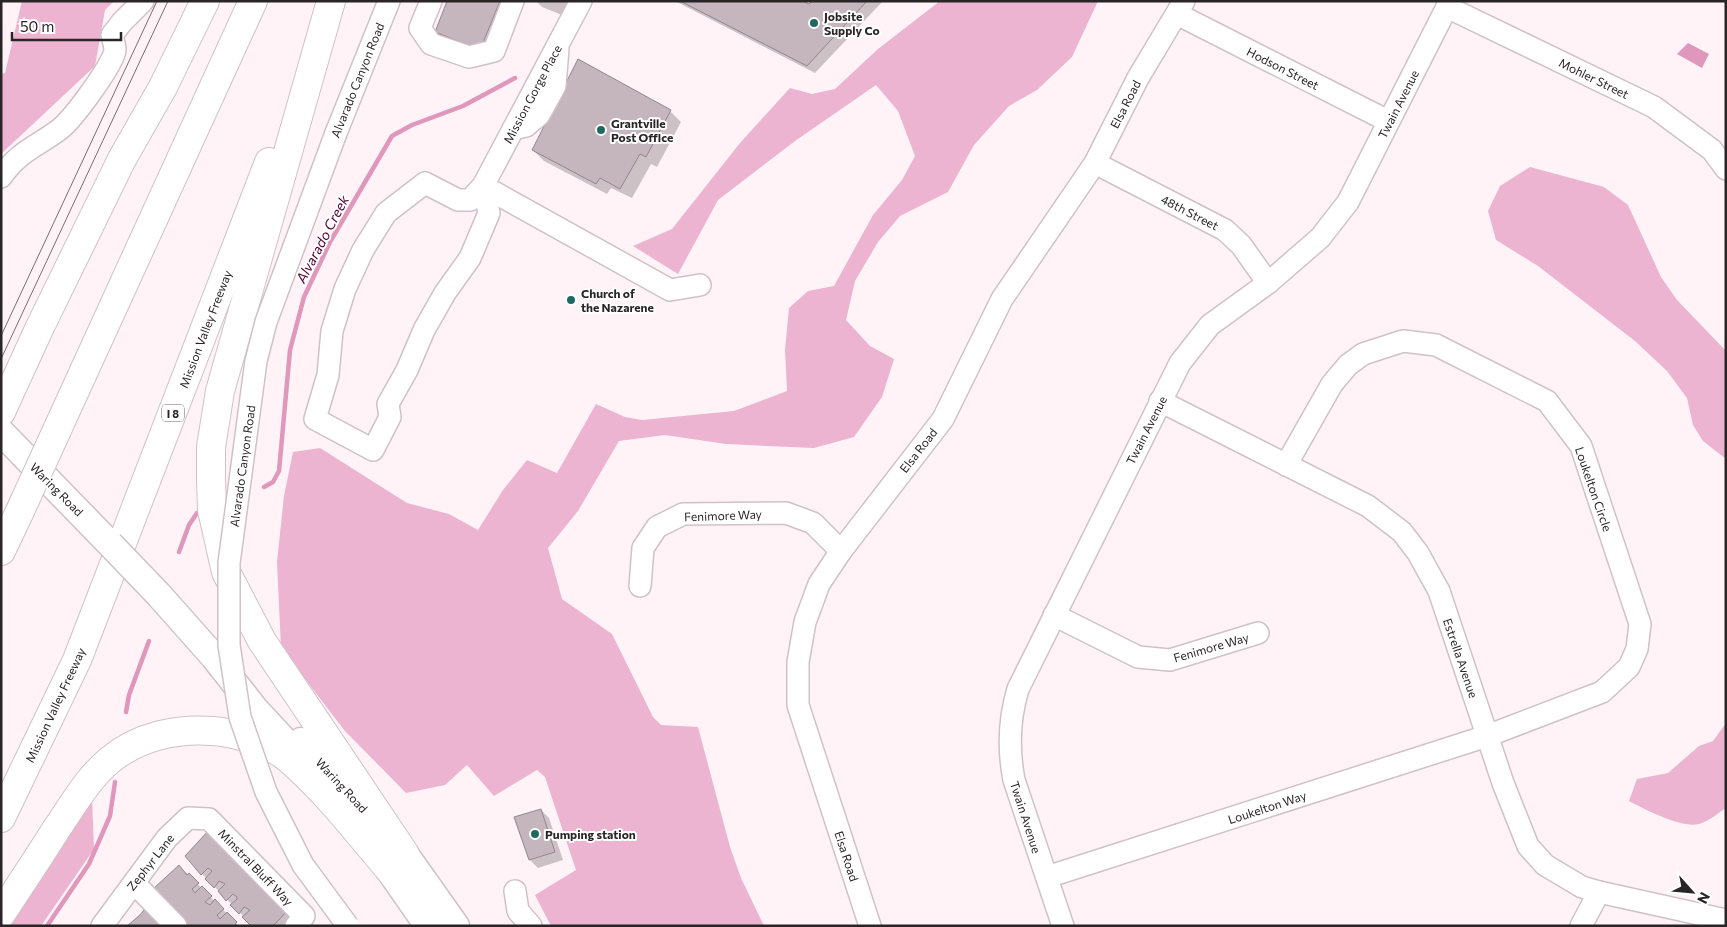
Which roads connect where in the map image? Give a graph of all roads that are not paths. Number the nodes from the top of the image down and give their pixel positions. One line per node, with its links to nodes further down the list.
1 (143, 1): 14 (street)
2 (205, 1): 18 (highway)
3 (253, 1): 22 (highway, bridge)
4 (330, 1): 28 (highway, Mission Valley Freeway / I 8); 30 (highway)
5 (389, 1): 40 (street, Alvarado Canyon Road, bridge)
6 (431, 1): 7 (street)
7 (513, 1)
8 (581, 1): 15 (street, Mission Gorge Place)
9 (1448, 4): 11 (street, Twain Avenue); 13 (street, Mohler Street)
10 (1180, 8): 11 (street, Hodson Street); 12 (street, Elsa Road)
11 (1388, 122): 16 (street, Twain Avenue)
12 (1095, 163): 16 (street, 48th Street); 23 (street, Elsa Road)
13 (1726, 169)
14 (1, 177)
15 (483, 186): 15 (street); 17 (street)
16 (1268, 283): 19 (street, Twain Avenue)
17 (700, 285)
18 (3, 400)
19 (1160, 401): 21 (street, Estrella Avenue); 25 (street, Twain Avenue)
20 (1, 432): 30 (main road, Waring Road, bridge)
21 (1286, 465): 27 (street, Estrella Avenue); 27 (street, Loukelton Circle)
22 (1, 551)
23 (841, 551): 24 (street, Fenimore Way); 44 (street, Elsa Road)
24 (640, 586)
25 (1054, 614): 26 (street, Fenimore Way); 31 (street, Twain Avenue)
26 (1258, 634)
27 (1487, 736): 31 (street, Loukelton Way); 34 (street, Estrella Avenue)
28 (1, 818)
29 (210, 819): 32 (street, Zephyr Lane); 37 (street, Minstral Bluff Way)
30 (400, 865): 35 (highway); 41 (main road, Waring Road); 42 (main road, Waring Road)
31 (1046, 877): 45 (street, Twain Avenue)
32 (134, 883): 38 (street, Zephyr Lane); 39 (street)
33 (514, 891): 43 (street)
34 (1599, 892): 36 (street, Estrella Avenue); 46 (street)
35 (1, 914)
36 (1726, 920)
37 (300, 921)
38 (102, 926)
39 (176, 926)
40 (348, 926)
41 (428, 926)
42 (456, 926)
43 (531, 926)
44 (870, 926)
45 (1063, 926)
46 (1581, 926)

